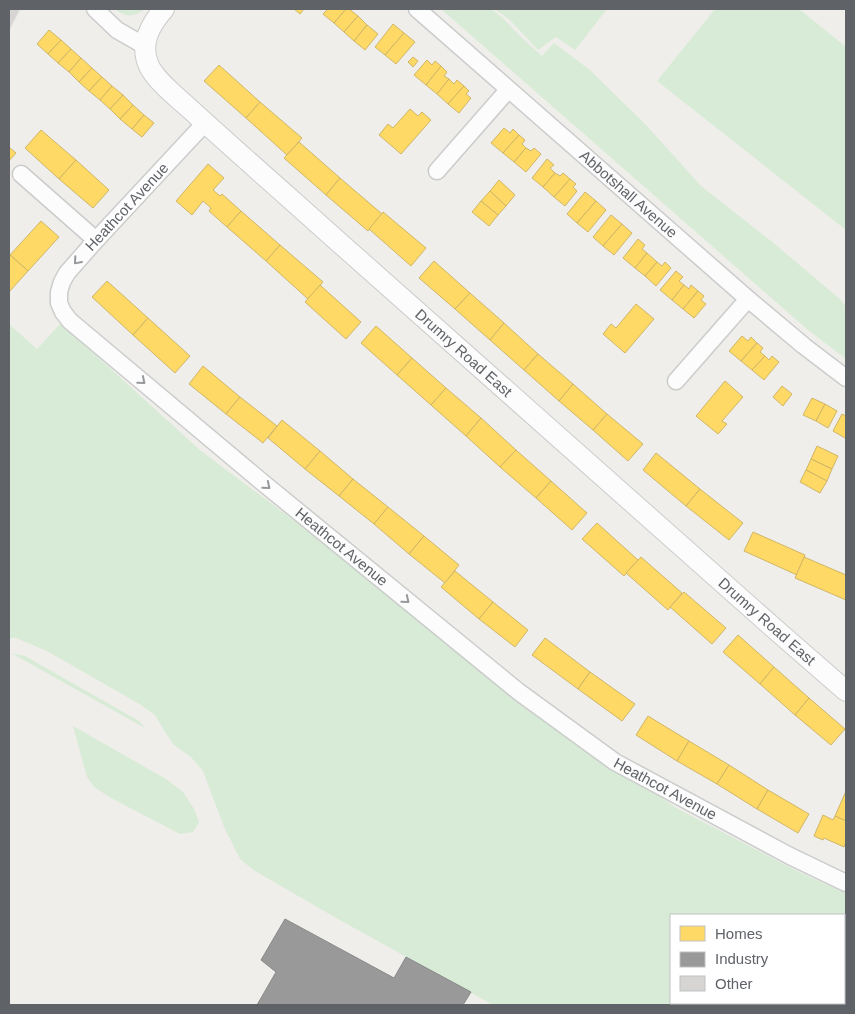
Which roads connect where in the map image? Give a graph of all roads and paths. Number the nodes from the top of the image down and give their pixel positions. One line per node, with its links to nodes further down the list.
1 (95, 9): 4 (street)
2 (164, 9): 4 (street)
3 (417, 9): 5 (street, Abbotshall Avenue)
4 (145, 46): 6 (street, Drumry Road East)
5 (508, 90): 7 (street); 10 (street, Abbotshall Avenue)
6 (205, 122): 9 (street, Heathcot Avenue); 13 (street, Drumry Road East)
7 (437, 171)
8 (21, 174): 9 (street)
9 (96, 240): 14 (street, Heathcot Avenue, one-way to 14)
10 (748, 299): 11 (street, Abbotshall Avenue); 12 (street)
11 (846, 378)
12 (676, 381)
13 (846, 691)
14 (846, 883)

